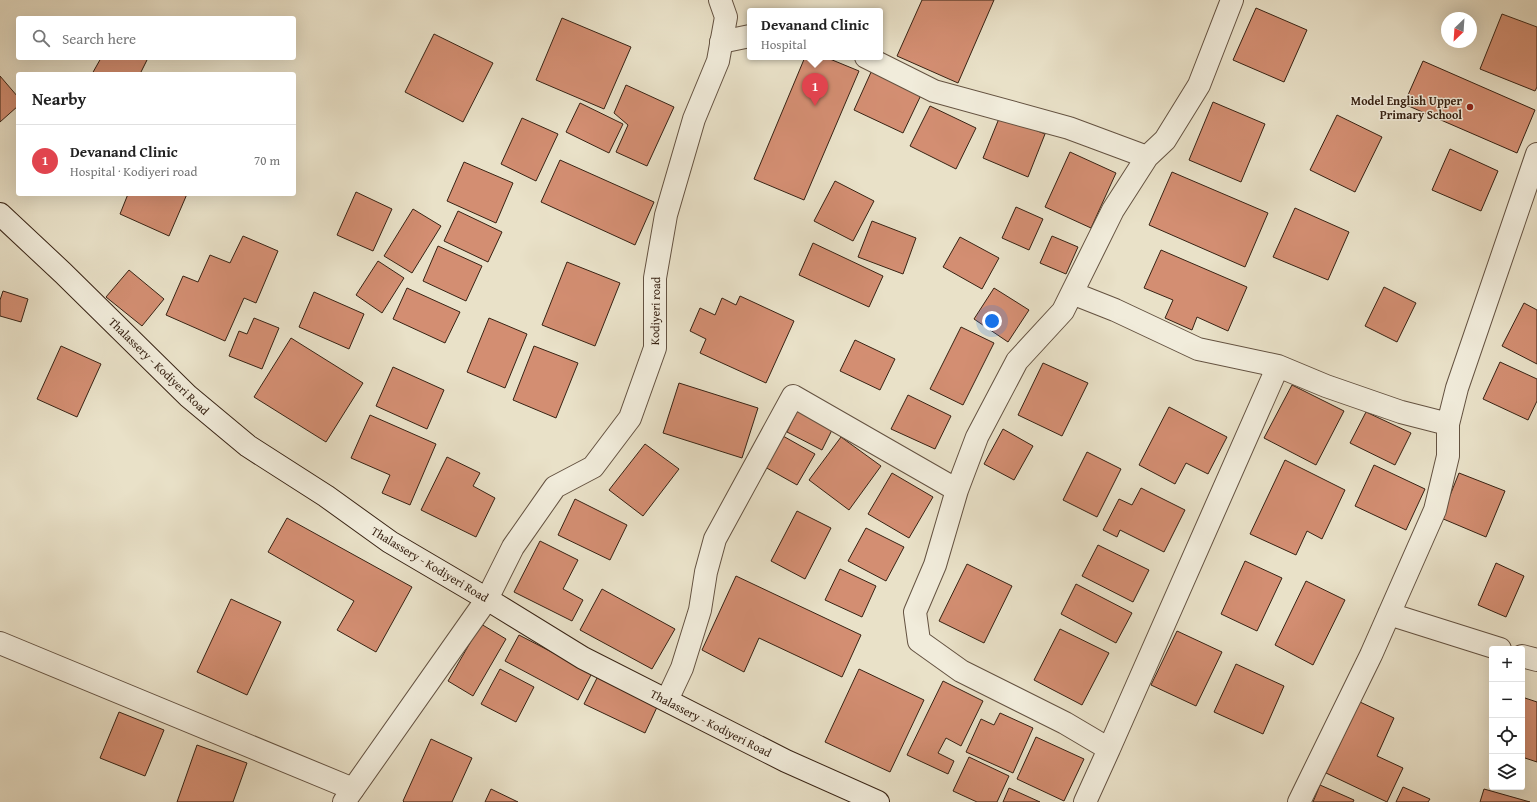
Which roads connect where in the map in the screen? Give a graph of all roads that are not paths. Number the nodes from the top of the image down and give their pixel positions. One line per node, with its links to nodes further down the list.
1 (720, 0): 4 (street, Kodiyeri road)
2 (1232, 0): 7 (street)
3 (747, 37): 4 (street)
4 (721, 42): 13 (street, Kodiyeri road)
5 (872, 60): 7 (street)
6 (1537, 154): 11 (street)
7 (1147, 157): 9 (street)
8 (0, 214): 13 (street, Thalassery - Kodiyeri Road)
9 (1072, 293): 10 (street); 12 (street)
10 (1278, 366): 11 (street); 20 (street)
11 (1448, 424): 14 (street)
12 (956, 490): 19 (street); 20 (street)
13 (487, 599): 19 (street, Thalassery - Kodiyeri Road); 21 (street, Kodiyeri road)
14 (1389, 614): 16 (street); 24 (street)
15 (0, 643): 21 (street)
16 (1490, 646)
17 (1525, 657): 18 (street)
18 (1537, 660)
19 (667, 700): 22 (street, Thalassery - Kodiyeri Road)
20 (1109, 749): 23 (street)
21 (349, 795)
22 (878, 802)
23 (1085, 802)
24 (1299, 802)

